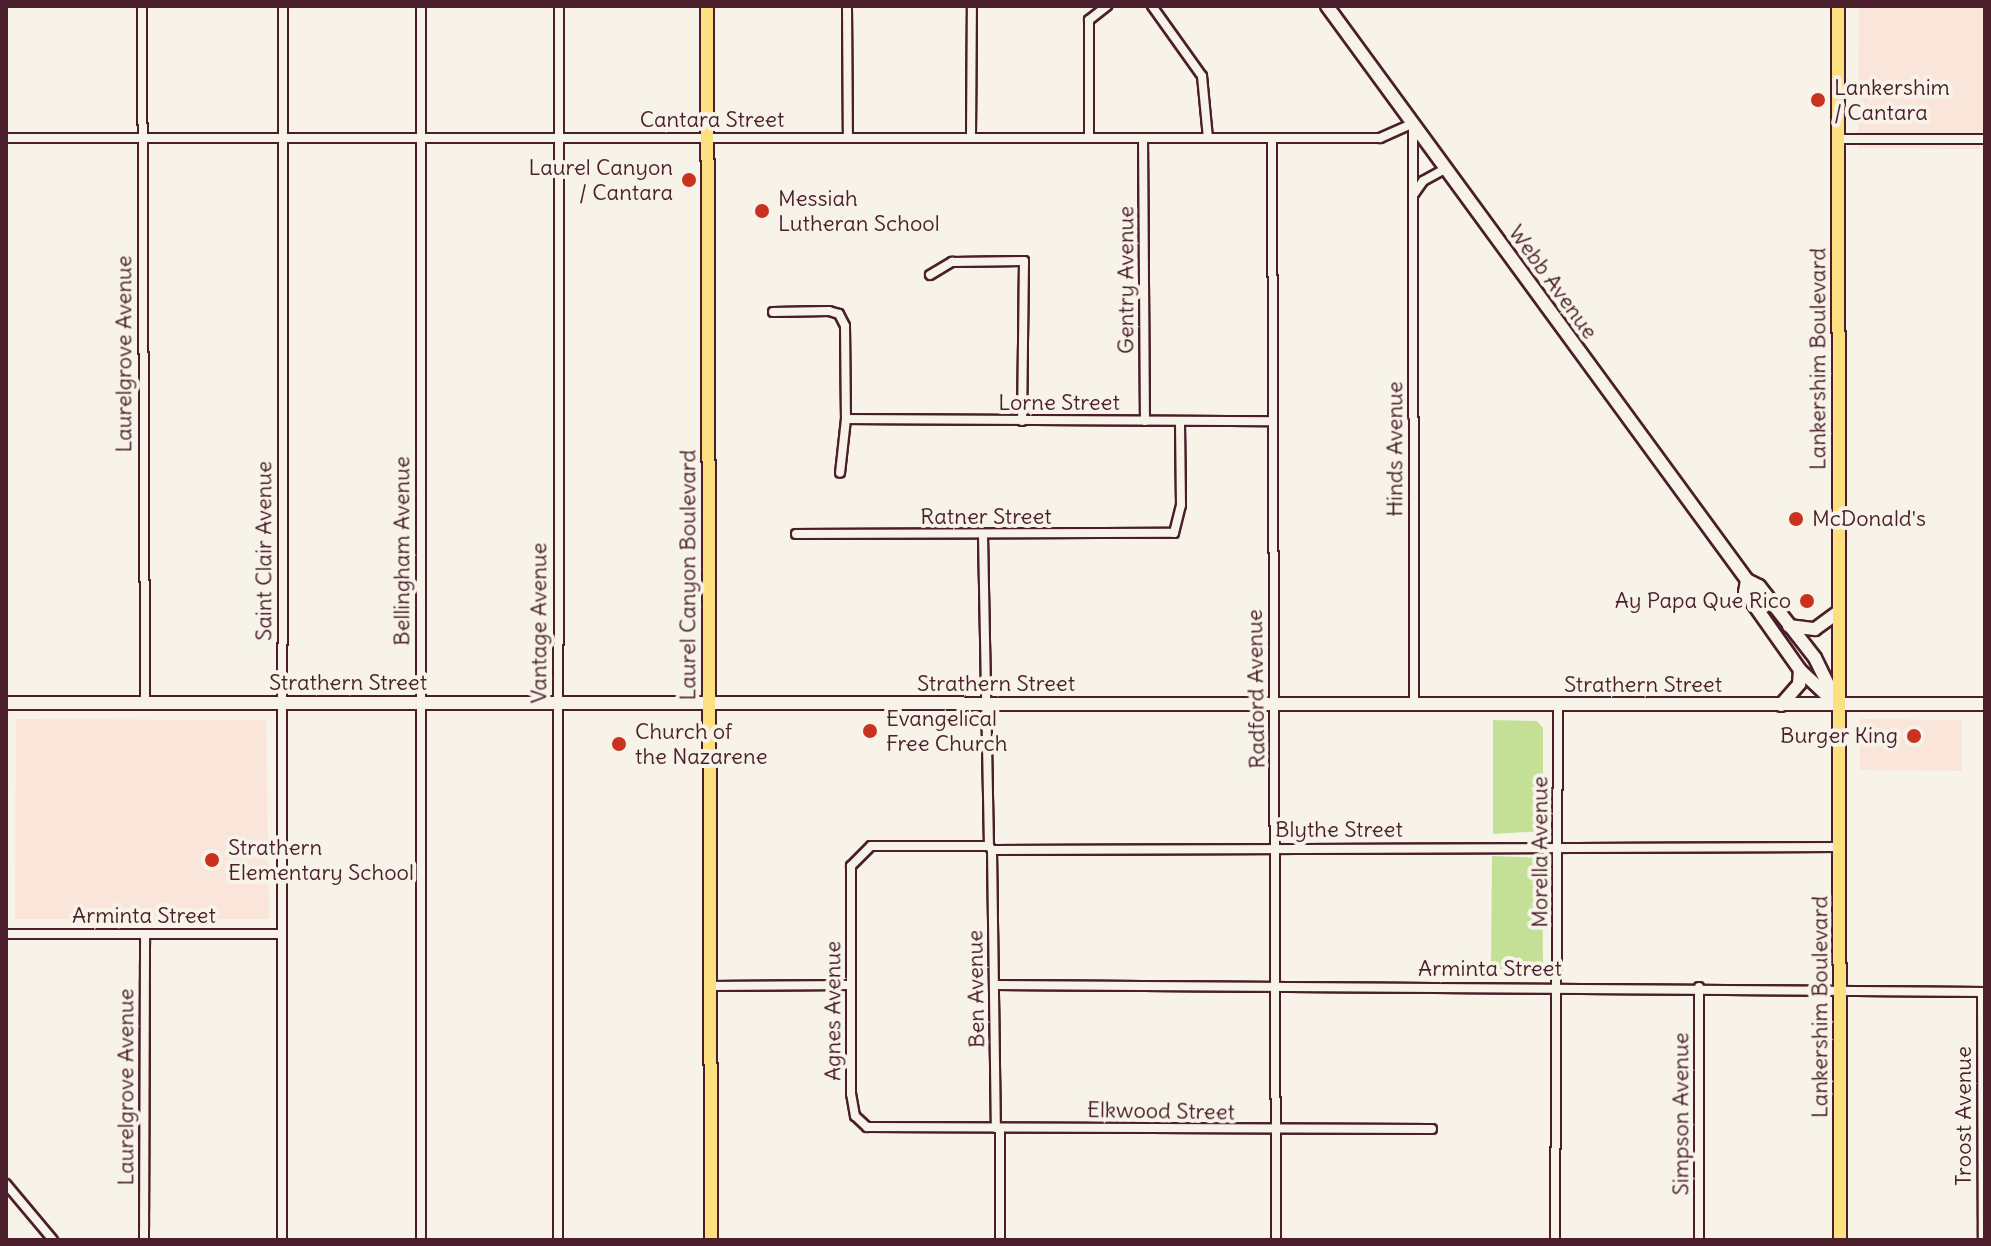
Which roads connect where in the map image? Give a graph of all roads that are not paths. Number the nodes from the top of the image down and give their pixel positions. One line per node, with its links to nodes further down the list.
1 (142, 6): 15 (street, Laurelgrove Avenue)
2 (283, 6): 23 (street, Saint Clair Avenue)
3 (421, 6): 24 (street, Bellingham Avenue)
4 (559, 6): 16 (street, Vantage Avenue)
5 (707, 6): 17 (main road, Laurel Canyon Boulevard)
6 (847, 6): 18 (street)
7 (972, 6): 13 (street)
8 (1107, 6): 19 (street)
9 (1152, 6): 21 (street)
10 (1327, 6): 12 (street, Webb Avenue)
11 (1838, 6): 25 (main road, Lankershim Boulevard)
12 (1413, 123): 22 (street, Cantara Street); 27 (street, Webb Avenue); 28 (street, Hinds Avenue)
13 (971, 137): 18 (street, Cantara Street); 19 (street, Cantara Street)
14 (6, 138): 15 (street, Cantara Street)
15 (141, 138): 23 (street, Cantara Street); 43 (street, Laurelgrove Avenue)
16 (559, 138): 17 (street, Cantara Street); 24 (street, Cantara Street); 47 (street, Vantage Avenue)
17 (707, 138): 18 (street, Cantara Street); 48 (main road, Laurel Canyon Boulevard)
18 (848, 138)
19 (1089, 138): 20 (street, Cantara Street)
20 (1143, 138): 21 (street, Cantara Street); 33 (street, Gentry Avenue)
21 (1208, 138): 22 (street, Cantara Street)
22 (1272, 138): 35 (street, Radford Avenue)
23 (283, 139): 24 (street, Cantara Street); 45 (street, Saint Clair Avenue)
24 (421, 139): 46 (street, Bellingham Avenue)
25 (1838, 139): 26 (street); 40 (main road, Lankershim Boulevard)
26 (1985, 139)
27 (1445, 169): 28 (street); 39 (street, Webb Avenue)
28 (1414, 194): 50 (street, Hinds Avenue)
29 (930, 275): 32 (street)
30 (773, 312): 31 (street)
31 (846, 419): 32 (street, Lorne Street); 36 (street)
32 (1022, 421): 33 (street, Lorne Street)
33 (1145, 421): 34 (street, Lorne Street)
34 (1180, 421): 35 (street, Lorne Street); 38 (street, Ratner Street)
35 (1272, 421): 52 (street, Radford Avenue)
36 (840, 473)
37 (796, 534): 38 (street, Ratner Street)
38 (983, 535): 49 (street, Ben Avenue)
39 (1747, 580): 41 (street, Webb Avenue); 42 (street, Webb Avenue)
40 (1838, 612): 41 (street); 55 (main road, Lankershim Boulevard)
41 (1789, 626): 55 (street, Webb Avenue)
42 (1800, 670): 54 (street); 55 (street, Webb Avenue)
43 (145, 701): 44 (street, Strathern Street); 45 (street, Strathern Street)
44 (6, 703)
45 (282, 703): 46 (street, Strathern Street); 63 (street, Saint Clair Avenue)
46 (420, 703): 47 (street, Strathern Street); 80 (street, Bellingham Avenue)
47 (557, 703): 48 (street, Strathern Street); 81 (street, Vantage Avenue)
48 (709, 704): 49 (street, Strathern Street); 66 (main road, Laurel Canyon Boulevard)
49 (987, 704): 52 (street, Strathern Street); 57 (street, Ben Avenue)
50 (1414, 704): 52 (street, Strathern Street); 53 (street, Strathern Street)
51 (1985, 704): 55 (street, Strathern Street)
52 (1275, 705): 58 (street, Radford Avenue)
53 (1558, 705): 54 (street, Strathern Street); 59 (street, Morella Avenue)
54 (1781, 705): 55 (street, Strathern Street)
55 (1838, 705): 56 (main road, Lankershim Boulevard)
56 (1839, 847): 59 (street, Blythe Street); 70 (main road, Lankershim Boulevard)
57 (991, 848): 58 (street, Blythe Street); 60 (street, Blythe Street); 65 (street, Ben Avenue)
58 (1275, 848): 59 (street, Blythe Street); 67 (street, Radford Avenue)
59 (1558, 848): 68 (street, Morella Avenue)
60 (851, 866): 64 (street, Agnes Avenue)
61 (6, 934): 62 (street, Arminta Street)
62 (145, 934): 63 (street, Arminta Street); 78 (street, Laurelgrove Avenue)
63 (281, 934): 79 (street, Saint Clair Avenue)
64 (851, 985): 66 (street); 72 (street, Agnes Avenue)
65 (994, 985): 67 (street, Arminta Street); 73 (street, Ben Avenue)
66 (710, 986): 82 (main road, Laurel Canyon Boulevard)
67 (1276, 987): 68 (street, Arminta Street); 75 (street, Radford Avenue)
68 (1558, 987): 69 (street, Arminta Street); 85 (street, Morella Avenue)
69 (1699, 987): 70 (street, Arminta Street); 86 (street, Simpson Avenue)
70 (1840, 988): 71 (street, Arminta Street); 87 (main road, Lankershim Boulevard)
71 (1983, 992): 88 (street, Troost Avenue)
72 (889, 1128): 73 (street, Elkwood Street)
73 (998, 1128): 75 (street, Elkwood Street); 83 (street, Ben Avenue)
74 (1432, 1129): 75 (street, Elkwood Street)
75 (1276, 1131): 84 (street, Radford Avenue)
76 (6, 1184): 77 (street)
77 (53, 1240)
78 (144, 1240)
79 (282, 1240)
80 (421, 1240)
81 (558, 1240)
82 (711, 1240)
83 (1000, 1240)
84 (1276, 1240)
85 (1555, 1240)
86 (1699, 1240)
87 (1840, 1240)
88 (1983, 1240)

